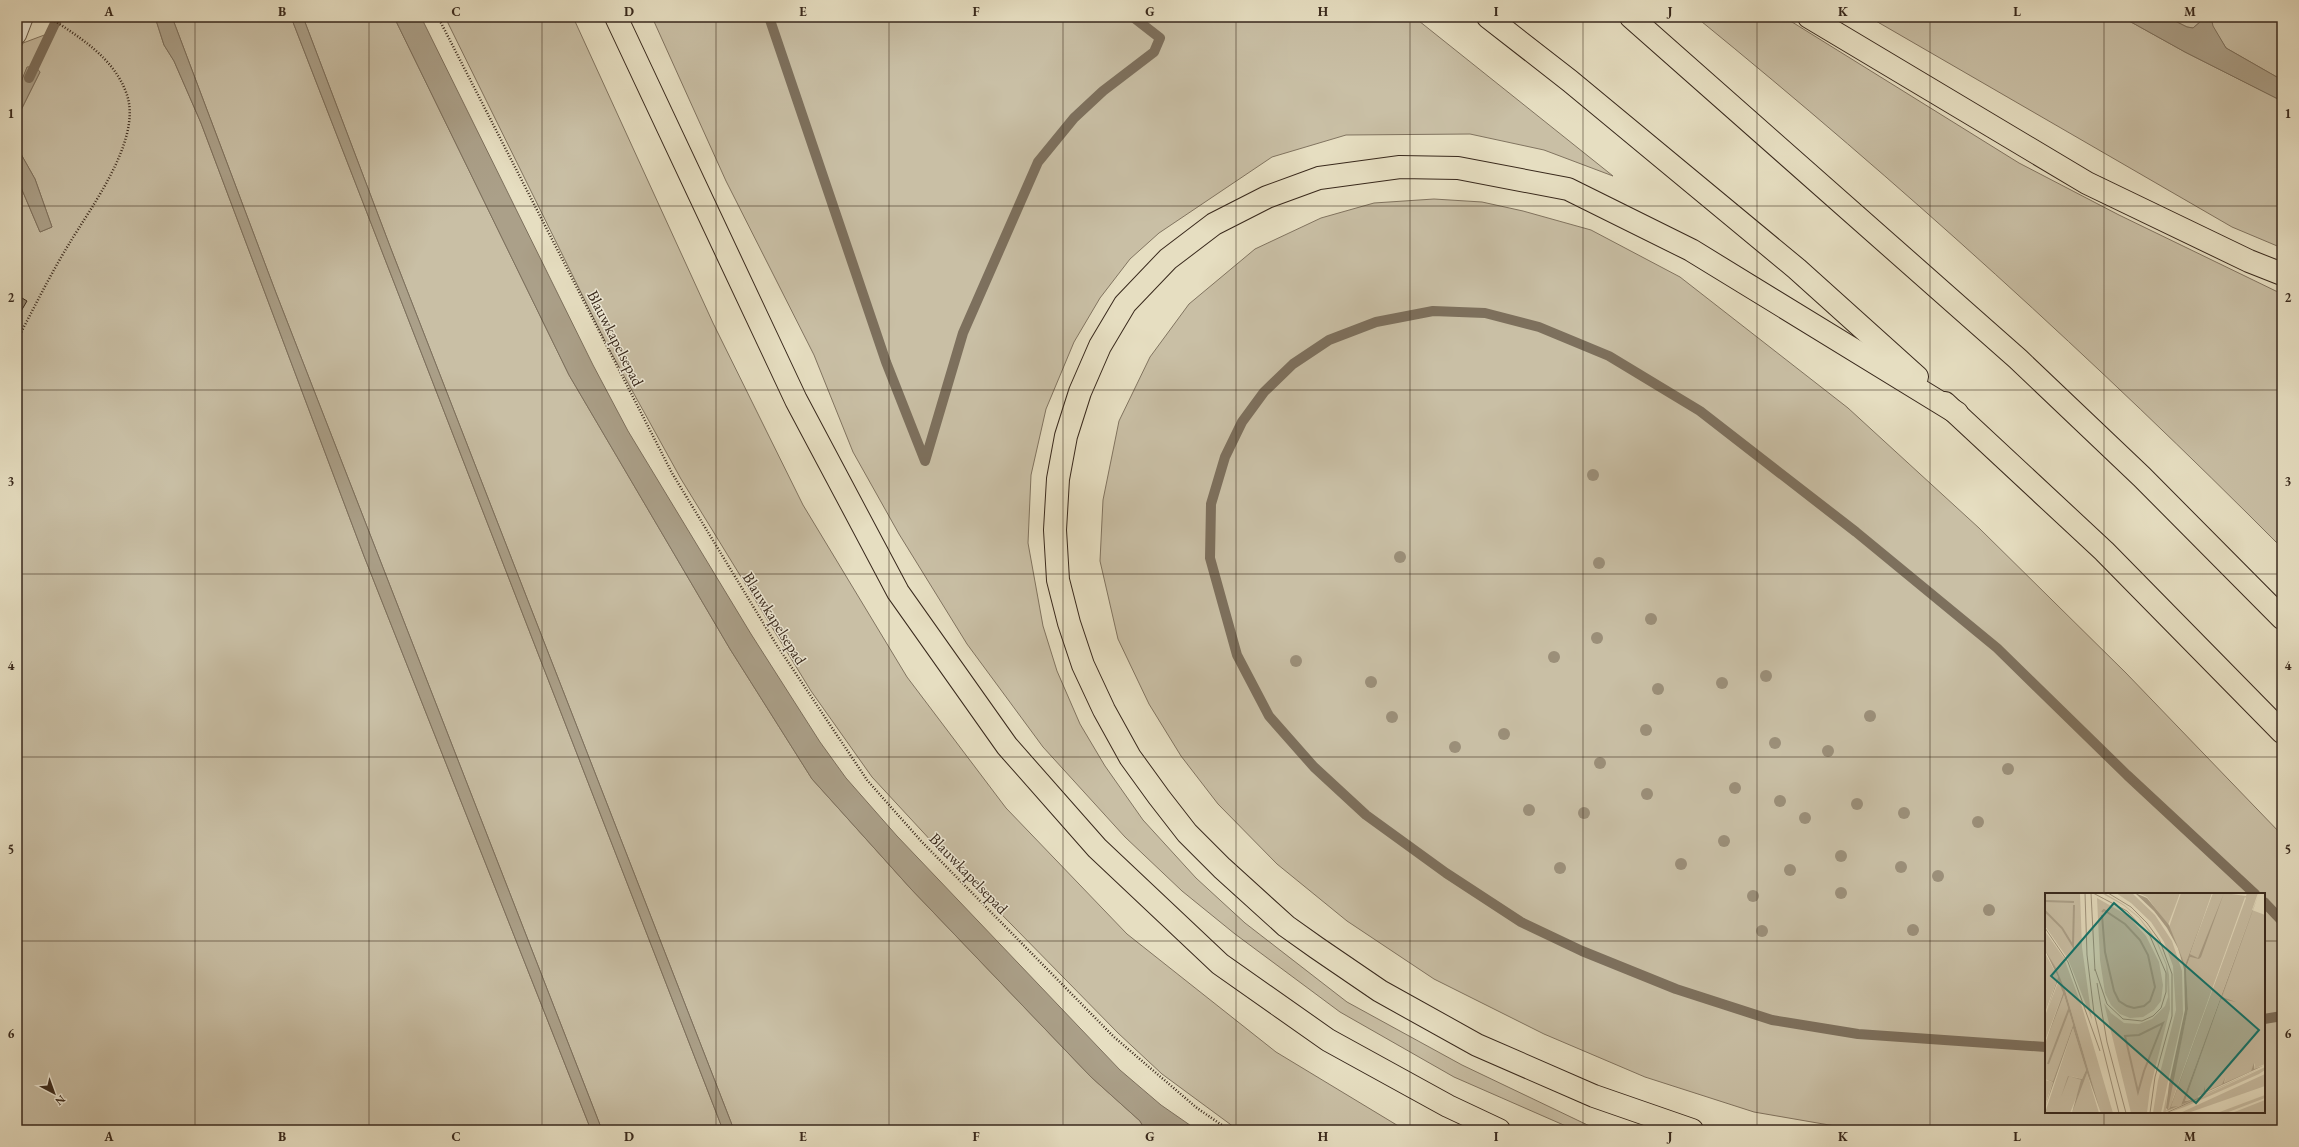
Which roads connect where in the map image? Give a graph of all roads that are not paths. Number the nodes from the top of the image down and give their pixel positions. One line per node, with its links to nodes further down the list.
1 (24, 17): 6 (lane)
2 (616, 17): 11 (highway)
3 (1488, 17): 8 (highway)
4 (1631, 17): 9 (highway)
5 (1809, 17): 7 (highway)
6 (17, 34)
7 (2282, 274)
8 (1956, 413): 10 (highway); 12 (highway)
9 (2282, 618)
10 (2282, 732)
11 (1499, 1130)
12 (1692, 1130)

